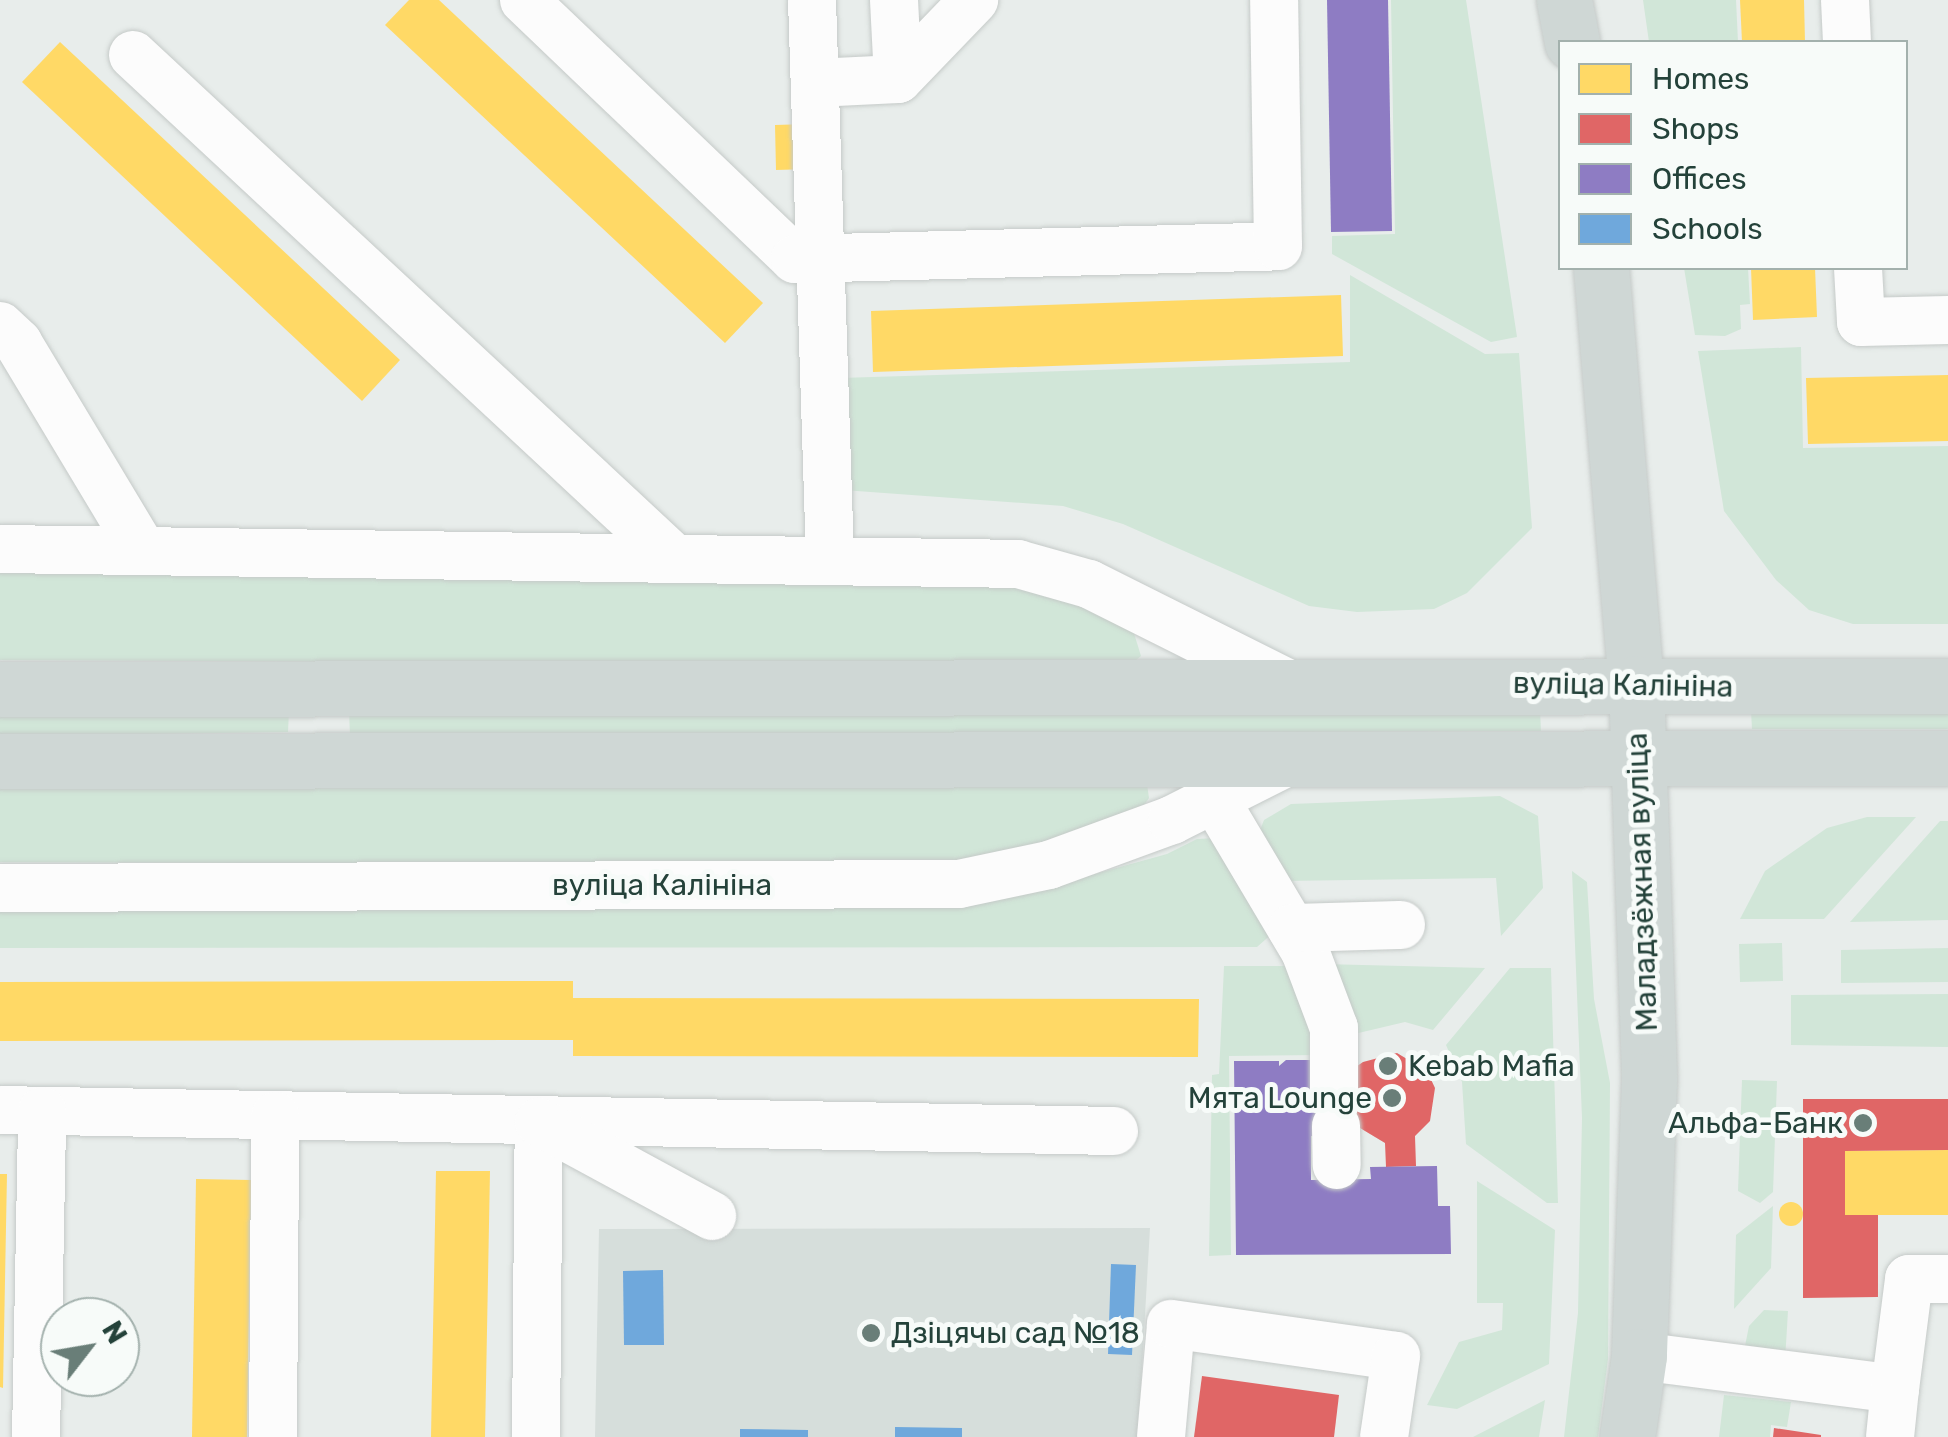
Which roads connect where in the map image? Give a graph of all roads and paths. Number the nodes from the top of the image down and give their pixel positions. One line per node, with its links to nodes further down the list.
1 (524, 0): 13 (street)
2 (812, 0): 12 (street)
3 (894, 0): 11 (street)
4 (974, 0): 11 (street)
5 (1274, 0): 13 (street)
6 (1564, 0): 8 (main road)
7 (1845, 0): 9 (street)
8 (1572, 40)
9 (1847, 40)
10 (133, 55): 20 (street)
11 (898, 79): 12 (street)
12 (815, 83): 13 (street)
13 (823, 257): 21 (street)
14 (1601, 270): 23 (main road, Маладзёжная вуліца)
15 (1858, 270): 16 (street)
16 (1948, 320)
17 (0, 326): 18 (street)
18 (141, 548): 19 (street, вуліца Калініна); 20 (street, вуліца Калініна)
19 (0, 549)
20 (674, 558): 21 (street, вуліца Калініна)
21 (830, 558): 22 (street, вуліца Калініна)
22 (1132, 605): 27 (street); 28 (street, вуліца Калініна)
23 (1636, 683): 24 (main road, вуліца Калініна); 28 (main road, вуліца Калініна); 30 (main road, Маладзёжная вуліца)
24 (1948, 686)
25 (0, 688): 26 (main road, вуліца Калініна)
26 (307, 688): 27 (main road, вуліца Калініна); 33 (main road)
27 (1116, 688): 28 (main road, вуліца Калініна)
28 (1297, 688)
29 (1299, 756): 30 (main road, вуліца Калініна); 33 (main road, вуліца Калініна); 34 (street, вуліца Калініна)
30 (1639, 756): 31 (main road, вуліца Калініна); 45 (main road, Маладзёжная вуліца)
31 (1948, 758)
32 (0, 761): 33 (main road, вуліца Калініна)
33 (307, 763)
34 (1214, 798): 35 (street, вуліца Калініна); 37 (street)
35 (0, 888)
36 (1401, 925): 37 (street)
37 (1292, 928): 41 (street)
38 (21, 1111): 39 (street); 47 (street)
39 (275, 1116): 40 (street); 48 (street)
40 (539, 1122): 42 (street); 43 (street); 49 (street)
41 (1336, 1127)
42 (1114, 1131)
43 (712, 1216)
44 (1948, 1279): 46 (street)
45 (1638, 1356): 46 (street); 52 (main road, Маладзёжная вуліца)
46 (1895, 1389): 53 (street)
47 (36, 1437)
48 (273, 1437)
49 (536, 1437)
50 (1161, 1437): 51 (street)
51 (1384, 1437)
52 (1627, 1437)
53 (1890, 1437)

